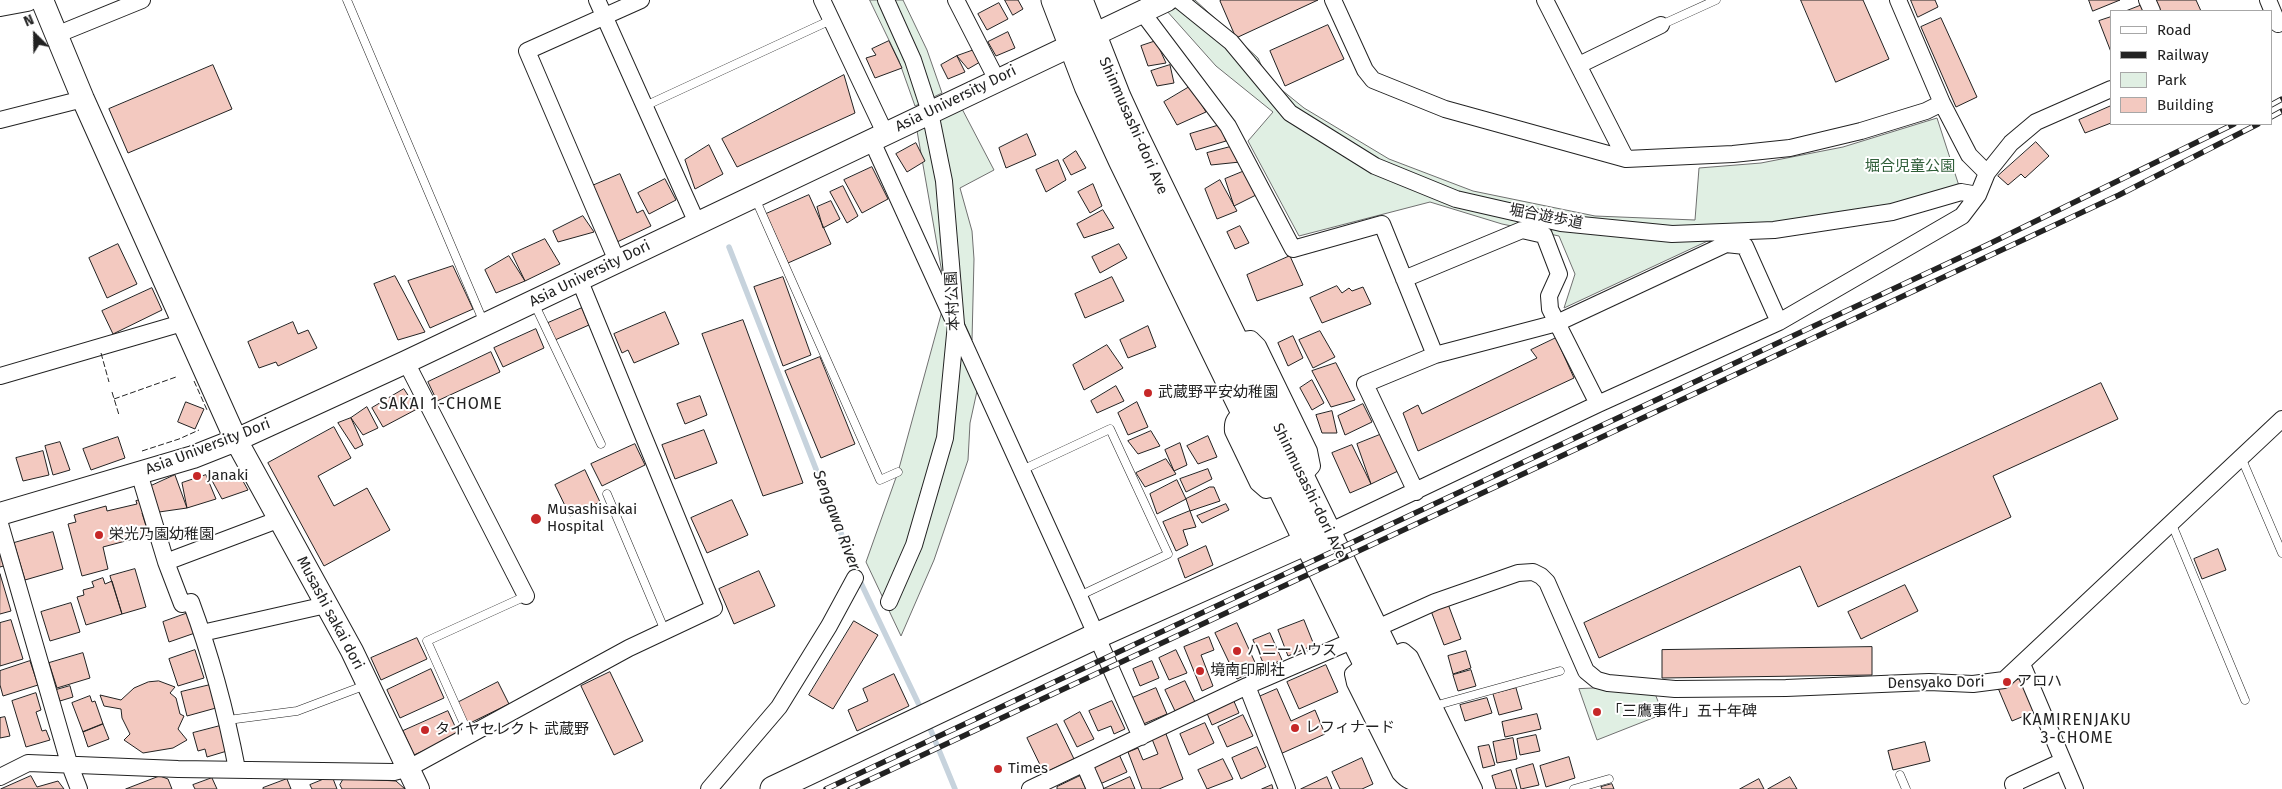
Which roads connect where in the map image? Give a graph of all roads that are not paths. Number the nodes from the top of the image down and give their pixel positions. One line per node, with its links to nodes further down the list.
1 (27, 0): 18 (street)
2 (42, 0): 25 (street, Musashi sakai dori)
3 (142, 0): 25 (street)
4 (347, 0): 49 (lane)
5 (597, 0): 21 (street)
6 (641, 0): 21 (street)
7 (822, 0): 22 (street)
8 (886, 0): 33 (street, 本村公園)
9 (956, 0): 28 (street)
10 (1054, 0): 26 (main road, Shinmusashi-dori Ave)
11 (1080, 0): 26 (main road, Shinmusashi-dori Ave)
12 (1167, 0): 20 (street, Asia University Dori)
13 (1179, 0): 38 (street, 堀合遊歩道)
14 (1333, 0): 36 (street)
15 (1545, 0): 27 (street)
16 (1716, 0): 23 (lane)
17 (1898, 0): 31 (street)
18 (0, 5)
19 (2272, 11): 24 (street)
20 (1142, 12): 26 (street, Asia University Dori); 43 (street)
21 (604, 16): 32 (street); 41 (street)
22 (831, 20): 32 (lane); 35 (street)
23 (1661, 25): 27 (street)
24 (2277, 25)
25 (56, 35): 30 (street, Musashi sakai dori)
26 (1082, 40): 28 (street, Asia University Dori); 67 (main road, Shinmusashi-dori Ave); 68 (main road, Shinmusashi-dori Ave)
27 (1579, 65): 36 (street)
28 (996, 80): 33 (street, Asia University Dori)
29 (2110, 89): 37 (street)
30 (83, 99): 34 (street); 46 (street, Musashi sakai dori)
31 (1942, 103): 36 (street); 37 (street)
32 (645, 106): 40 (street)
33 (930, 112): 35 (street, Asia University Dori); 48 (street, 本村公園)
34 (0, 120)
35 (878, 136): 39 (street, Asia University Dori); 48 (street)
36 (1626, 159)
37 (1986, 174): 38 (street)
38 (1978, 195): 45 (street)
39 (754, 196): 40 (street, Asia University Dori); 59 (lane)
40 (697, 223): 41 (street, Asia University Dori)
41 (617, 261): 42 (street, Asia University Dori)
42 (579, 279): 44 (street, Asia University Dori); 76 (street)
43 (1404, 279): 47 (street); 50 (street)
44 (534, 301): 49 (street, Asia University Dori); 56 (lane)
45 (1779, 322): 47 (street); 53 (street)
46 (182, 323): 52 (street); 55 (street, Musashi sakai dori)
47 (1557, 323): 50 (street); 53 (street)
48 (956, 324): 58 (street); 74 (street, 本村公園)
49 (485, 325): 51 (street, Asia University Dori)
50 (1435, 355): 61 (street)
51 (406, 362): 55 (street, Asia University Dori); 72 (street)
52 (0, 376)
53 (1598, 404): 61 (street)
54 (2282, 419): 57 (street, Densyako Dori)
55 (236, 440): 60 (street, Asia University Dori); 64 (street, Musashi sakai dori)
56 (601, 444)
57 (2241, 456): 65 (street, Densyako Dori); 69 (lane)
58 (1022, 470): 73 (street); 73 (lane)
59 (898, 472)
60 (139, 473): 63 (street, Asia University Dori); 70 (street)
61 (1416, 492): 67 (street)
62 (607, 494): 76 (lane)
63 (0, 514)
64 (280, 519): 70 (street); 75 (street, Musashi sakai dori)
65 (2171, 522): 81 (street, Densyako Dori); 85 (lane)
66 (0, 524): 91 (street)
67 (1329, 532): 68 (main road); 78 (main road, Shinmusashi-dori Ave)
68 (1306, 542): 78 (main road, Shinmusashi-dori Ave); 79 (main road)
69 (2282, 553)
70 (166, 562): 77 (street)
71 (855, 578): 101 (street)
72 (526, 596): 88 (lane)
73 (1079, 596): 79 (street)
74 (889, 602)
75 (326, 605): 77 (street); 83 (street, Musashi sakai dori)
76 (665, 631): 88 (street)
77 (202, 633): 87 (street)
78 (1365, 634): 80 (main road, Shinmusashi-dori Ave); 81 (street, Densyako Dori); 84 (street)
79 (1096, 636): 89 (street); 102 (main road)
80 (1378, 660): 86 (street); 98 (main road, Shinmusashi-dori Ave); 106 (main road, Shinmusashi-dori Ave)
81 (2022, 664): 90 (street)
82 (1560, 671): 86 (lane)
83 (368, 685): 87 (lane); 93 (street, Musashi sakai dori)
84 (1247, 686): 89 (street); 105 (street)
85 (2245, 700)
86 (1434, 706): 107 (street)
87 (228, 720): 94 (street)
88 (469, 735): 93 (street)
89 (1141, 737): 92 (street)
90 (2063, 761): 110 (street); 111 (street)
91 (68, 763): 94 (street); 96 (street); 99 (street)
92 (1084, 764): 103 (street); 104 (street)
93 (408, 768): 94 (street); 100 (street, Musashi sakai dori)
94 (237, 769)
95 (1900, 774): 109 (lane)
96 (0, 777)
97 (1609, 778): 108 (lane)
98 (1425, 784)
99 (79, 789)
100 (418, 789)
101 (709, 789)
102 (773, 789)
103 (1030, 789)
104 (1095, 789)
105 (1287, 789)
106 (1454, 789)
107 (1474, 789)
108 (1574, 789)
109 (1906, 789)
110 (2015, 789)
111 (2075, 789)

